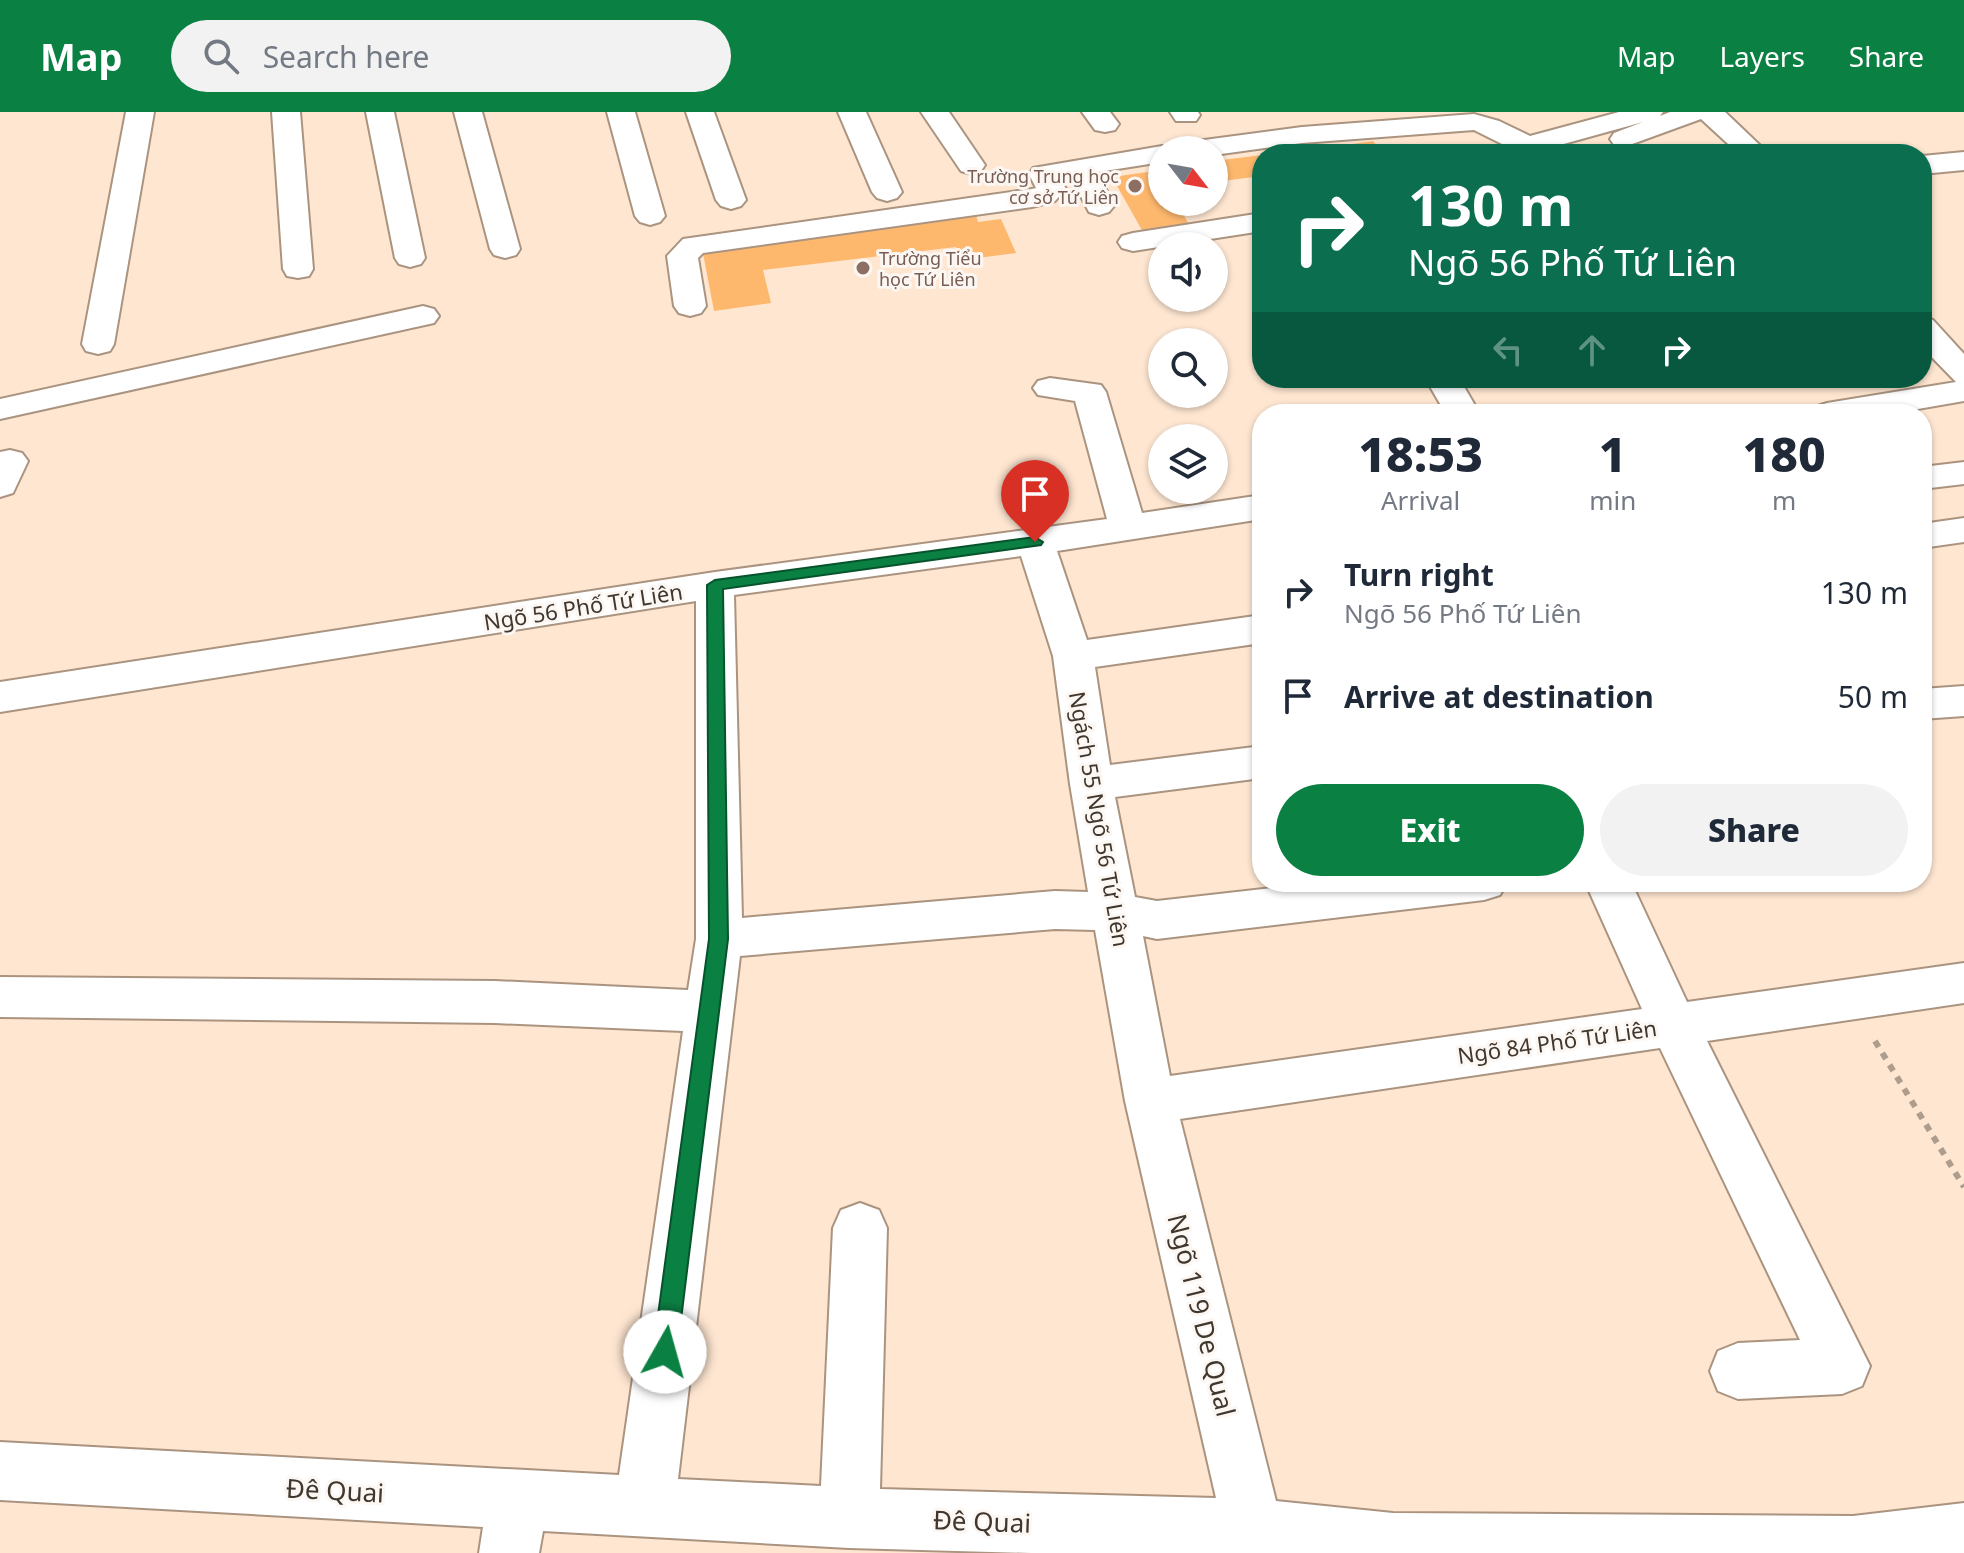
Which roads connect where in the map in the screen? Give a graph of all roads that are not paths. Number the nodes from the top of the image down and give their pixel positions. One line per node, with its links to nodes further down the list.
1 (140, 112): 34 (street)
2 (286, 112): 30 (street)
3 (380, 112): 29 (street)
4 (468, 112): 28 (street)
5 (621, 112): 25 (street)
6 (700, 112): 23 (street)
7 (852, 112): 22 (street)
8 (935, 112): 20 (street)
9 (1649, 112): 13 (street)
10 (1695, 112): 14 (street)
11 (1709, 112): 15 (street)
12 (1527, 144): 16 (street)
13 (1535, 144)
14 (1614, 144)
15 (1744, 144)
16 (1228, 145)
17 (1148, 156): 21 (street)
18 (1964, 161): 19 (street)
19 (1932, 164)
20 (971, 165)
21 (1082, 169): 24 (street); 31 (street)
22 (887, 192)
23 (731, 200)
24 (1099, 206)
25 (650, 216)
26 (1252, 224): 27 (street)
27 (1133, 242)
28 (505, 249)
29 (410, 258)
30 (298, 269)
31 (690, 306)
32 (423, 316): 39 (street)
33 (1932, 338): 35 (street)
34 (98, 344)
35 (1964, 374)
36 (1050, 388): 43 (street)
37 (1964, 391): 38 (street)
38 (1887, 404)
39 (0, 409)
40 (1964, 473): 41 (street)
41 (1932, 477)
42 (1252, 508): 43 (street, Ngõ 56 Phố Tứ Liên)
43 (1128, 527): 46 (street, Ngõ 56 Phố Tứ Liên)
44 (1964, 530): 45 (street)
45 (1932, 535)
46 (1035, 542): 47 (street, Ngõ 56 Phố Tứ Liên); 49 (street, Ngách 55 Ngõ 56 Tứ Liên)
47 (715, 585): 50 (street, Ngõ 56 Phố Tứ Liên); 58 (street)
48 (1252, 630): 49 (street)
49 (1073, 656): 54 (street, Ngách 55 Ngõ 56 Tứ Liên)
50 (0, 697)
51 (1964, 701): 52 (street)
52 (1932, 703)
53 (1252, 763): 54 (street)
54 (1091, 784): 57 (street, Ngách 55 Ngõ 56 Tứ Liên)
55 (1398, 892): 57 (street)
56 (1613, 892): 62 (street)
57 (1115, 912): 58 (street); 63 (street, Ngách 55 Ngõ 56 Tứ Liên)
58 (719, 939): 61 (street)
59 (1964, 983): 62 (street, Ngõ 84 Phố Tứ Liên)
60 (0, 997): 61 (street)
61 (710, 1012): 67 (street)
62 (1673, 1024): 63 (street, Ngõ 84 Phố Tứ Liên); 65 (street)
63 (1150, 1101): 71 (street, Ngõ 119 De Qual)
64 (860, 1228): 68 (street)
65 (1738, 1371)
66 (0, 1471): 69 (street, Đê Quai)
67 (645, 1506): 68 (street, Đê Quai); 69 (street, Đê Quai)
68 (849, 1518): 71 (street, Đê Quai)
69 (514, 1526)
70 (1964, 1533): 71 (street, Đê Quai)
71 (1256, 1541)

